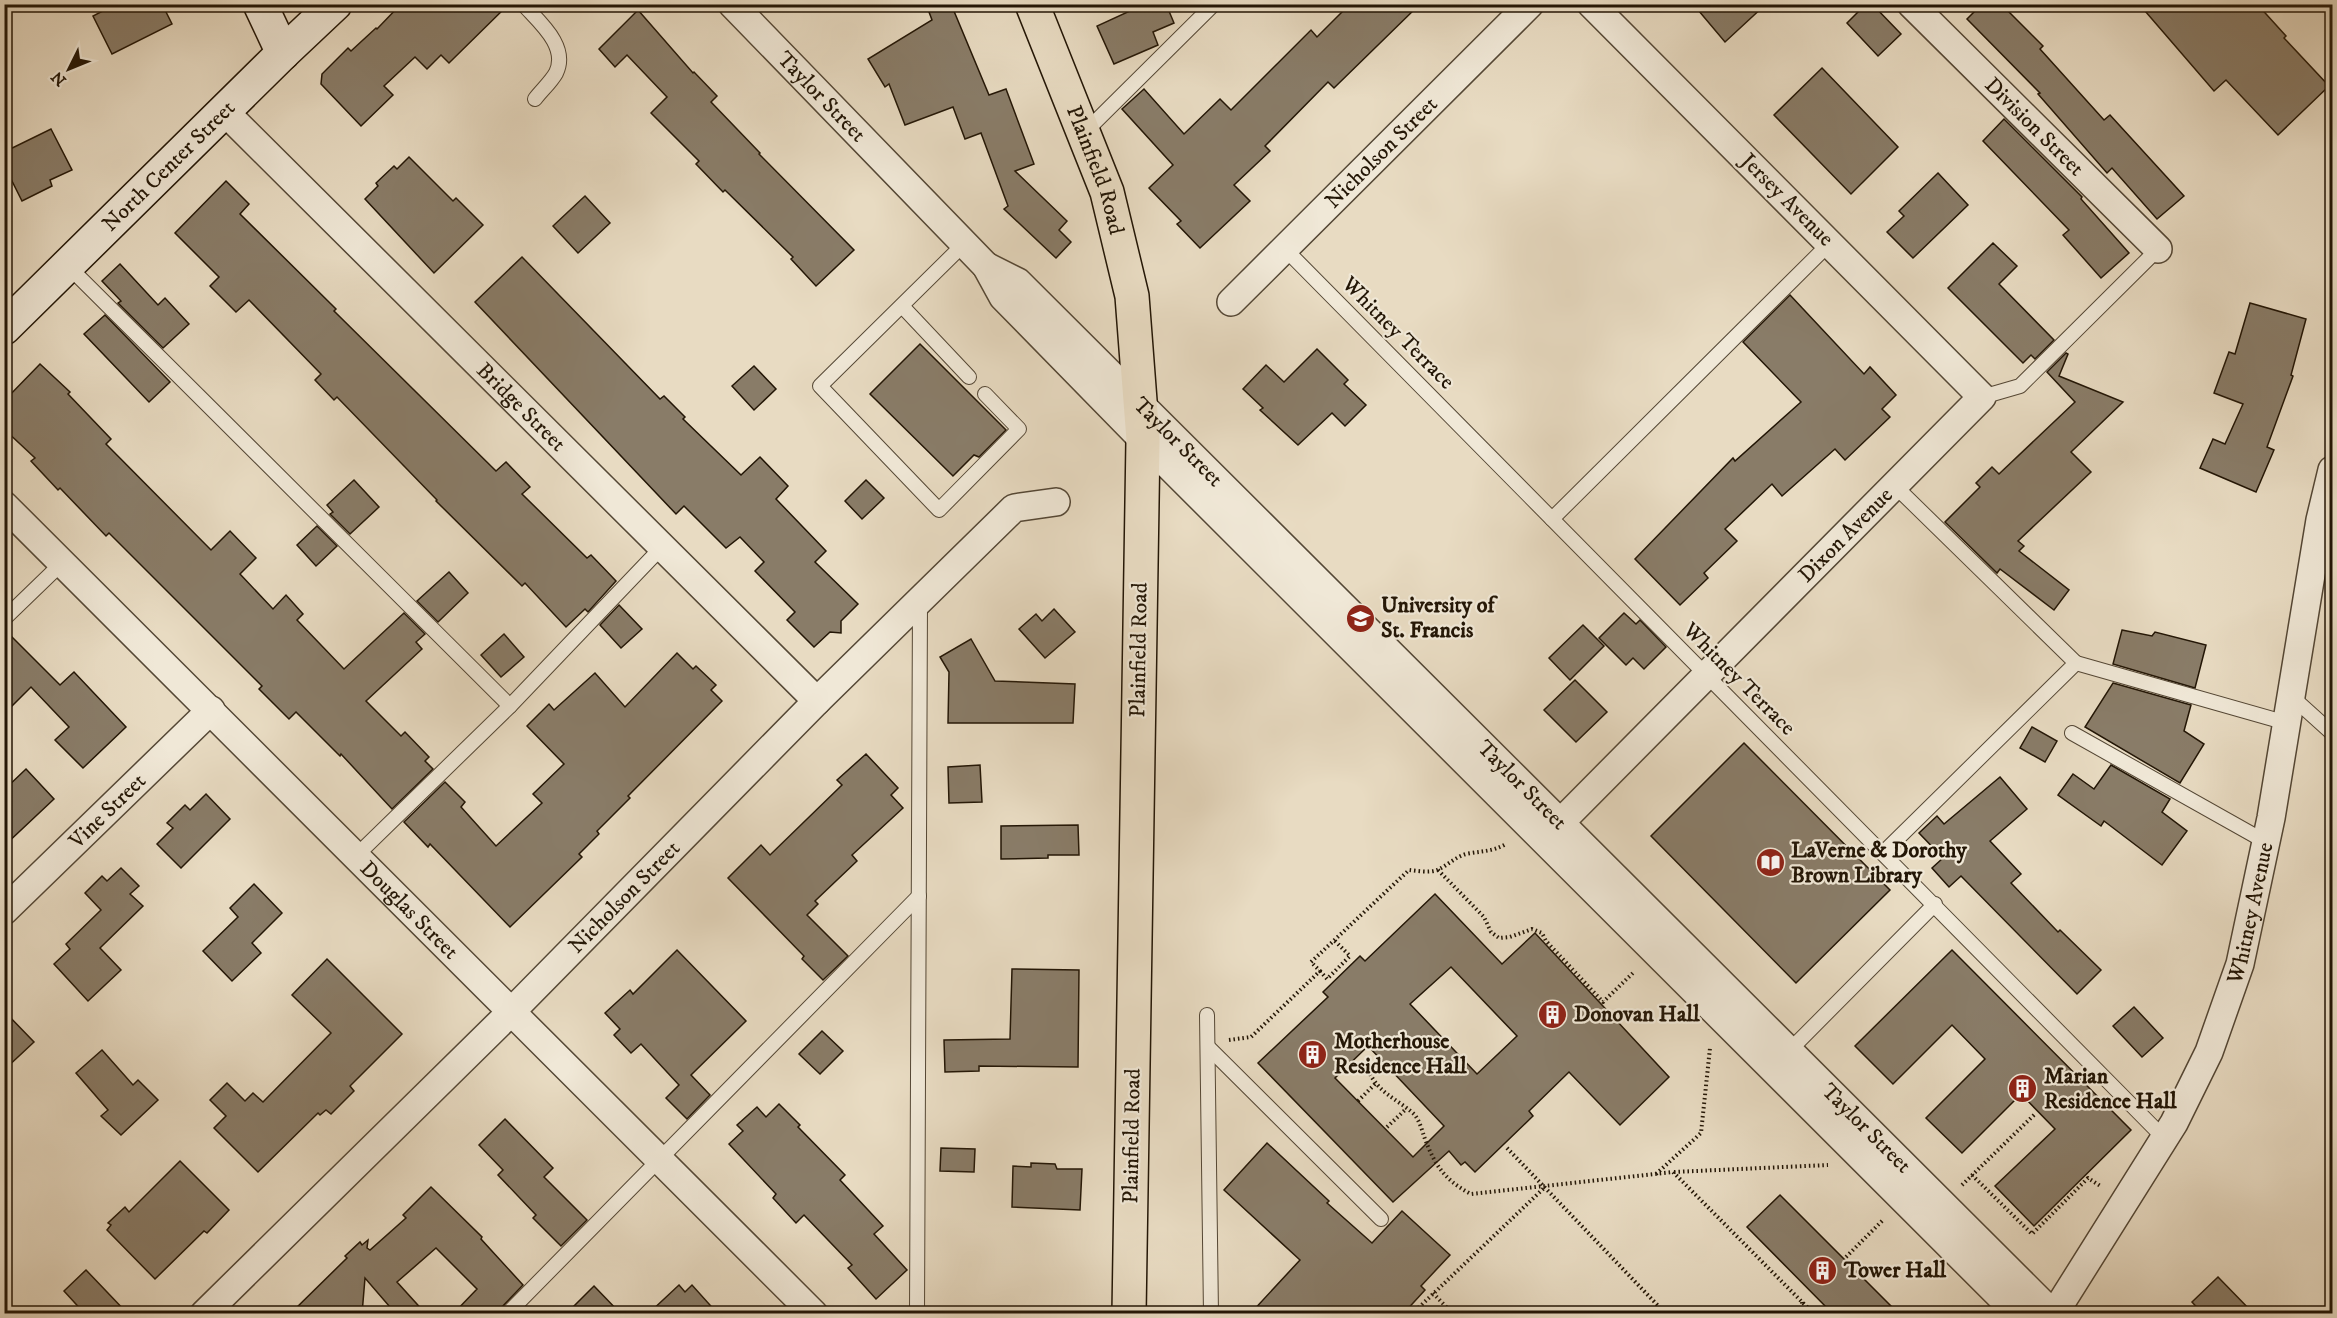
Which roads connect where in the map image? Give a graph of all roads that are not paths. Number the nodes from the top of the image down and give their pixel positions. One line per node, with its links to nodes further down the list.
1 (260, 4): 10 (street)
2 (335, 4): 10 (street, North Center Street)
3 (523, 4): 11 (lane)
4 (732, 4): 15 (street, Taylor Street)
5 (1032, 4): 13 (main road, Plainfield Road)
6 (1214, 4): 13 (lane)
7 (1530, 4): 16 (street, Nicholson Street)
8 (1591, 4): 14 (street, Jersey Avenue)
9 (1911, 4): 17 (street, Division Street)
10 (283, 53): 12 (street, North Center Street)
11 (535, 99)
12 (225, 112): 18 (street, North Center Street); 33 (street, Bridge Street)
13 (1084, 134): 26 (main road, Plainfield Road)
14 (1830, 243): 25 (street, Jersey Avenue); 32 (lane)
15 (964, 244): 19 (street, Taylor Street); 21 (lane)
16 (1284, 249): 20 (street, Nicholson Street); 32 (lane, Whitney Terrace)
17 (2158, 249): 25 (lane, Dixon Avenue)
18 (68, 266): 22 (street, North Center Street); 41 (lane)
19 (986, 266): 26 (street, Taylor Street); 27 (street, Taylor Street)
20 (1232, 302)
21 (902, 306): 23 (lane); 24 (lane)
22 (4, 328)
23 (969, 378)
24 (985, 394)
25 (1982, 397): 29 (street, Dixon Avenue)
26 (1141, 406): 27 (main road, Plainfield Road); 46 (street, Taylor Street)
27 (1143, 440): 46 (street, Taylor Street); 64 (main road, Plainfield Road)
28 (2332, 470): 39 (street, Whitney Avenue)
29 (1894, 486): 37 (lane); 38 (street, Dixon Avenue)
30 (1056, 502): 35 (street, Nicholson Street)
31 (4, 505): 34 (street, Douglas Street)
32 (1552, 519): 38 (lane, Whitney Terrace)
33 (662, 547): 40 (street, Bridge Street); 41 (lane)
34 (62, 562): 36 (lane); 42 (street, Douglas Street)
35 (920, 601): 40 (street, Nicholson Street); 50 (lane)
36 (4, 619)
37 (2076, 663): 43 (lane); 48 (lane)
38 (1705, 675): 46 (street, Dixon Avenue); 48 (lane, Whitney Terrace)
39 (2291, 696): 43 (street, Whitney Avenue); 45 (lane)
40 (817, 701): 53 (street, Nicholson Street)
41 (510, 706): 49 (lane)
42 (211, 710): 49 (street, Douglas Street); 52 (street, Vine Street)
43 (2287, 723): 47 (street, Whitney Avenue)
44 (2072, 733): 47 (lane)
45 (2332, 733)
46 (1552, 831): 56 (street, Taylor Street)
47 (2266, 842): 57 (street, Whitney Avenue)
48 (1883, 853): 51 (lane, Whitney Terrace)
49 (356, 856): 53 (street, Douglas Street)
50 (919, 896): 58 (lane); 63 (lane)
51 (1935, 904): 56 (lane); 57 (lane, Whitney Terrace)
52 (4, 911)
53 (512, 1011): 58 (street, Douglas Street); 60 (street, Nicholson Street)
54 (1207, 1015): 55 (lane)
55 (1207, 1045): 59 (lane); 65 (lane)
56 (1780, 1060): 66 (street, Taylor Street); 67 (street, Taylor Street)
57 (2164, 1139): 67 (street, Whitney Avenue)
58 (660, 1159): 61 (lane); 62 (street, Douglas Street)
59 (1381, 1219)
60 (204, 1314)
61 (507, 1314)
62 (814, 1314)
63 (917, 1314)
64 (1130, 1314)
65 (1211, 1314)
66 (2018, 1314)
67 (2054, 1314)

